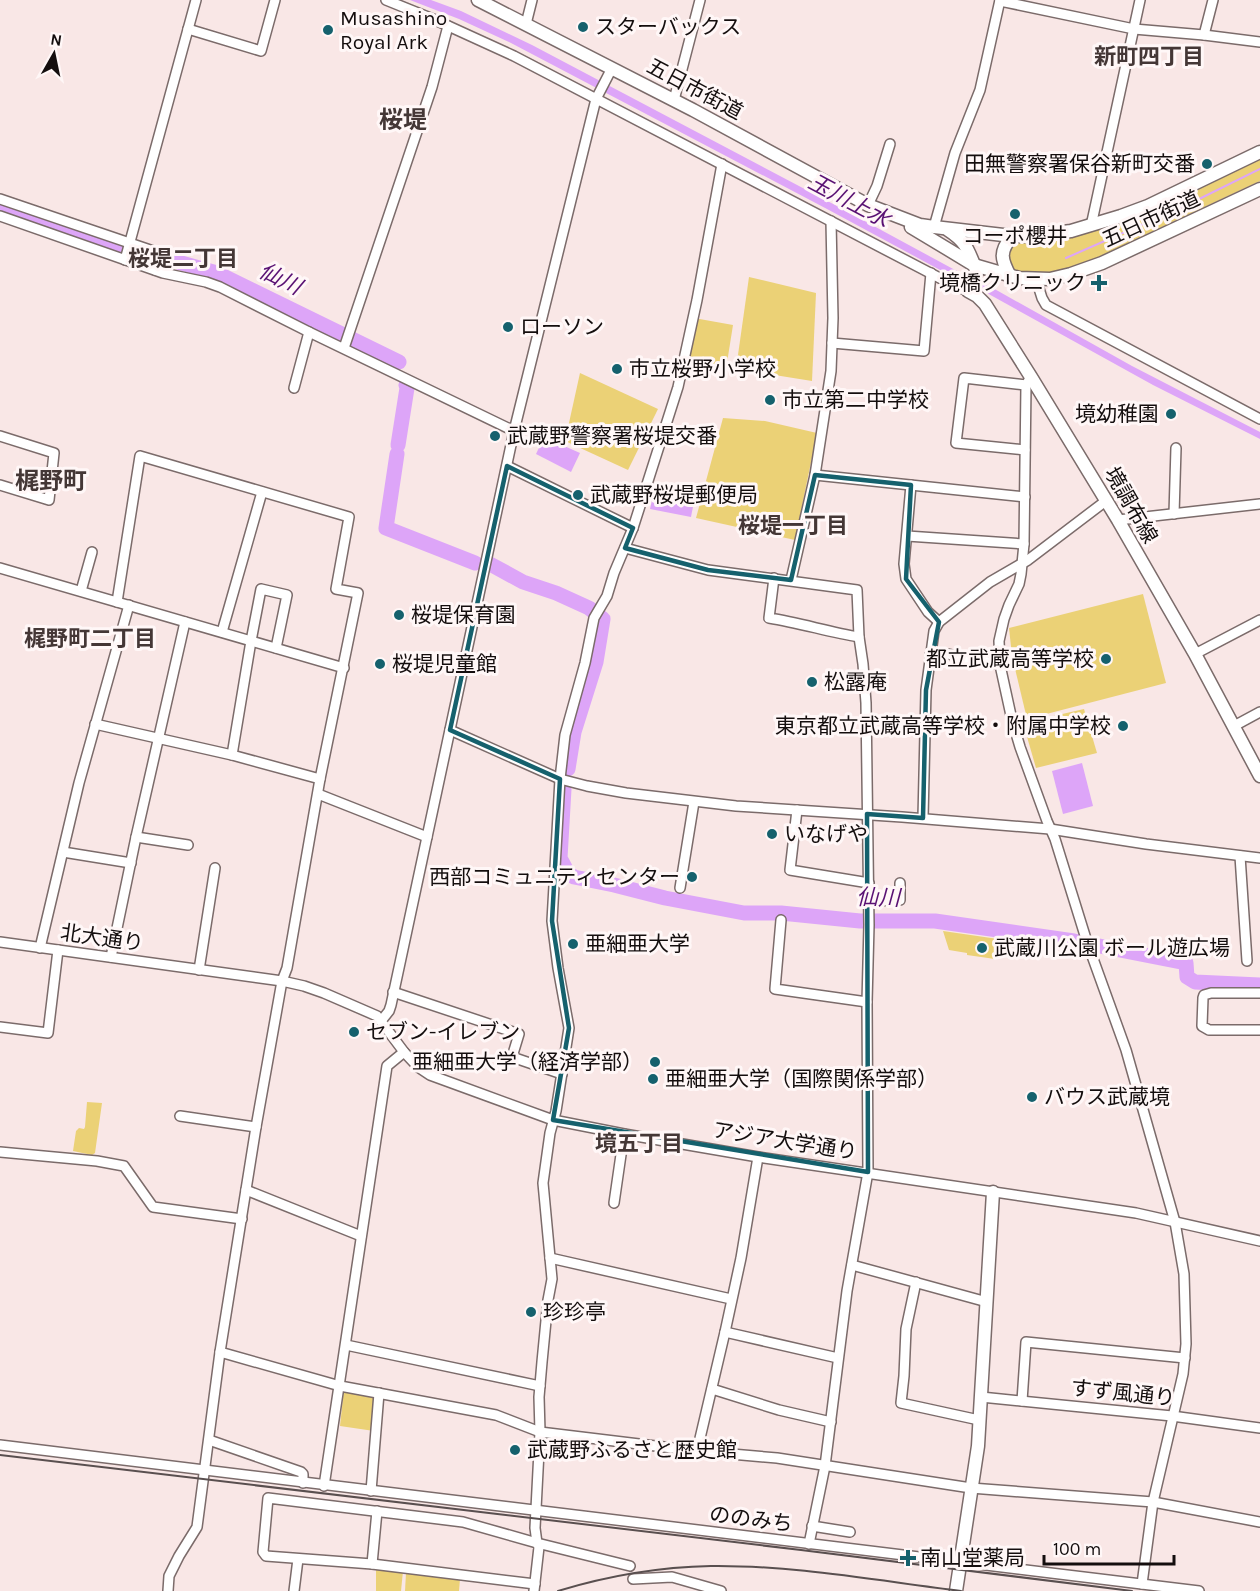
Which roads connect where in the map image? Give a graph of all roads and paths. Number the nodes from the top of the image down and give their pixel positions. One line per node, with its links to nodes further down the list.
1 (196, 0): 12 (street)
2 (275, 0): 12 (street)
3 (386, 0): 11 (street)
4 (478, 0): 10 (main road, 五日市街道)
5 (532, 0): 10 (street)
6 (700, 0): 18 (street)
7 (1140, 0): 13 (street)
8 (1213, 0): 14 (street)
9 (1000, 1): 13 (street); 29 (street)
10 (525, 24): 16 (main road, 五日市街道)
11 (448, 26): 17 (street); 42 (street)
12 (188, 29): 32 (street)
13 (1134, 29): 14 (street); 28 (street)
14 (1204, 35): 15 (street)
15 (1260, 42)
16 (610, 72): 17 (street); 18 (main road, 五日市街道)
17 (597, 97): 21 (street); 46 (street)
18 (674, 100): 24 (main road, 五日市街道)
19 (890, 144): 24 (street)
20 (1260, 152): 28 (main road, 五日市街道)
21 (722, 164): 27 (street); 60 (street)
22 (1260, 189): 38 (main road, 五日市街道)
23 (0, 199): 32 (street)
24 (868, 205): 25 (main road, 五日市街道)
25 (893, 215): 29 (main road, 五日市街道); 34 (main road, 五日市街道)
26 (0, 216): 33 (street)
27 (831, 221): 36 (street); 41 (street)
28 (1091, 226): 31 (main road, 五日市街道)
29 (941, 228): 30 (main road, 五日市街道); 34 (main road)
30 (988, 234): 31 (main road, 五日市街道); 34 (main road)
31 (1012, 236): 37 (main road)
32 (130, 243): 33 (street); 35 (street)
33 (125, 260): 35 (street)
34 (975, 268): 37 (main road, 五日市街道); 39 (main road)
35 (155, 270): 40 (street)
36 (930, 273): 39 (street); 41 (street)
37 (1010, 276): 38 (main road, 五日市街道)
38 (1036, 279): 45 (street)
39 (969, 289): 43 (main road, 境調布線)
40 (309, 332): 42 (street); 44 (street)
41 (832, 343): 51 (street)
42 (346, 345): 46 (street)
43 (1029, 381): 49 (street); 49 (street); 56 (main road, 境調布線)
44 (294, 388)
45 (1260, 419)
46 (514, 431): 50 (street)
47 (0, 436): 52 (street)
48 (1176, 448): 58 (street)
49 (1025, 450): 55 (street)
50 (507, 466): 60 (street); 86 (street)
51 (815, 475): 53 (street); 68 (street)
52 (0, 484)
53 (911, 485): 55 (street); 61 (street)
54 (262, 492): 70 (street); 75 (street); 82 (street)
55 (1024, 497): 62 (street)
56 (1107, 500): 59 (main road, 境調布線); 65 (street)
57 (1260, 504): 58 (street)
58 (1174, 513): 59 (street)
59 (1118, 520): 79 (main road, 境調布線)
60 (633, 528): 63 (street)
61 (907, 536): 62 (street); 74 (street)
62 (1024, 544): 65 (street)
63 (625, 548): 67 (street); 91 (street)
64 (92, 552): 69 (street)
65 (1025, 561): 74 (street); 81 (street)
66 (0, 568): 69 (street)
67 (774, 578): 68 (street); 76 (street)
68 (791, 580): 76 (street)
69 (81, 591): 70 (street)
70 (117, 602): 71 (street)
71 (129, 605): 73 (street); 84 (street)
72 (1260, 620): 79 (street)
73 (185, 622): 75 (street); 87 (street)
74 (939, 622): 80 (street)
75 (222, 632): 77 (street)
76 (859, 637): 95 (street)
77 (251, 641): 78 (street); 78 (street); 88 (street)
78 (276, 648): 82 (street)
79 (1195, 654): 85 (main road, 境調布線)
80 (930, 655): 81 (street); 96 (street)
81 (1000, 665): 97 (street)
82 (344, 668): 90 (street)
83 (1260, 712): 85 (street)
84 (95, 724): 87 (street); 101 (street)
85 (1234, 726): 89 (main road, 境調布線)
86 (450, 730): 91 (street); 99 (street)
87 (159, 738): 88 (street); 98 (street)
88 (232, 755): 90 (street)
89 (1260, 776)
90 (320, 779): 92 (street)
91 (560, 779): 93 (street); 125 (street)
92 (318, 794): 99 (street); 117 (street)
93 (694, 802): 94 (street); 108 (street)
94 (797, 810): 95 (street); 106 (street)
95 (867, 814): 96 (street); 106 (street)
96 (923, 818): 97 (street)
97 (1050, 829): 102 (street); 137 (street)
98 (136, 837): 100 (street); 104 (street)
99 (427, 837): 118 (street)
100 (188, 845)
101 (63, 852): 104 (street); 112 (street)
102 (1240, 856): 103 (street); 115 (street)
103 (1260, 858)
104 (130, 863): 114 (street)
105 (215, 868): 116 (street)
106 (869, 883): 109 (street)
107 (900, 883): 109 (street)
108 (680, 888)
109 (869, 901): 120 (street)
110 (781, 920): 120 (street)
111 (0, 942): 112 (street, 北大通り)
112 (40, 948): 113 (street, 北大通り)
113 (58, 950): 114 (street, 北大通り); 122 (street)
114 (111, 957): 116 (street, 北大通り)
115 (1247, 961)
116 (199, 970): 117 (street, アジア大学通り)
117 (282, 981): 121 (street, アジア大学通り); 128 (street)
118 (393, 992): 121 (street); 125 (street)
119 (1260, 993): 123 (street)
120 (867, 1002): 132 (street)
121 (381, 1021): 124 (street, アジア大学通り)
122 (0, 1027)
123 (1260, 1030)
124 (404, 1052): 127 (street, アジア大学通り); 138 (street)
125 (562, 1074): 127 (street)
126 (180, 1116): 128 (street)
127 (553, 1120): 129 (street, アジア大学通り); 140 (street)
128 (256, 1127): 133 (street)
129 (624, 1134): 131 (street, アジア大学通り); 135 (street)
130 (0, 1152): 136 (street)
131 (758, 1157): 132 (street, アジア大学通り); 143 (street)
132 (868, 1172): 134 (street, アジア大学通り); 141 (street)
133 (246, 1190): 136 (street); 138 (street)
134 (993, 1192): 137 (street, アジア大学通り); 144 (main road)
135 (614, 1203)
136 (242, 1219): 147 (street)
137 (1175, 1222): 139 (street, アジア大学通り); 149 (street)
138 (362, 1236): 146 (street)
139 (1260, 1241)
140 (549, 1258): 143 (street); 151 (street)
141 (852, 1265): 142 (street); 148 (street)
142 (916, 1282): 144 (street); 157 (street)
143 (731, 1299): 145 (street)
144 (987, 1302): 154 (main road)
145 (725, 1332): 148 (street); 152 (street)
146 (346, 1345): 150 (street); 151 (street)
147 (220, 1352): 150 (street); 161 (street)
148 (838, 1358): 158 (street)
149 (1185, 1358): 155 (street); 156 (street)
150 (340, 1386): 153 (street); 167 (street)
151 (540, 1386): 160 (street)
152 (712, 1389): 158 (street); 163 (street)
153 (379, 1393): 160 (street); 169 (street)
154 (981, 1397): 155 (street, すず風通り); 157 (main road)
155 (1022, 1401): 156 (street, すず風通り)
156 (1172, 1416): 159 (street, すず風通り); 170 (street)
157 (979, 1420): 168 (main road)
158 (831, 1422): 164 (street)
159 (1260, 1428)
160 (540, 1432): 163 (street); 172 (street)
161 (209, 1440): 165 (street); 166 (street)
162 (0, 1446): 165 (street, ののみち)
163 (697, 1451): 164 (street)
164 (825, 1466): 168 (street); 174 (street)
165 (205, 1471): 166 (street, ののみち); 185 (street)
166 (303, 1483): 167 (street, ののみち)
167 (324, 1486): 169 (street, ののみち)
168 (971, 1488): 170 (street); 179 (main road)
169 (371, 1491): 172 (street, ののみち)
170 (1153, 1502): 173 (street); 183 (street)
171 (377, 1511): 176 (street); 178 (street); 180 (street)
172 (537, 1511): 176 (street); 177 (street, ののみち)
173 (1260, 1522)
174 (812, 1526): 175 (street); 177 (street)
175 (850, 1532)
176 (537, 1543): 181 (street); 184 (street)
177 (809, 1544): 179 (street, ののみち)
178 (298, 1559): 180 (street); 186 (street)
179 (961, 1562): 183 (street, ののみち); 188 (main road)
180 (372, 1564): 184 (street)
181 (630, 1566)
182 (633, 1580): 187 (street)
183 (1142, 1584): 189 (street, ののみち)
184 (535, 1587)
185 (168, 1591)
186 (294, 1591)
187 (721, 1591)
188 (956, 1591)
189 (1199, 1591)

